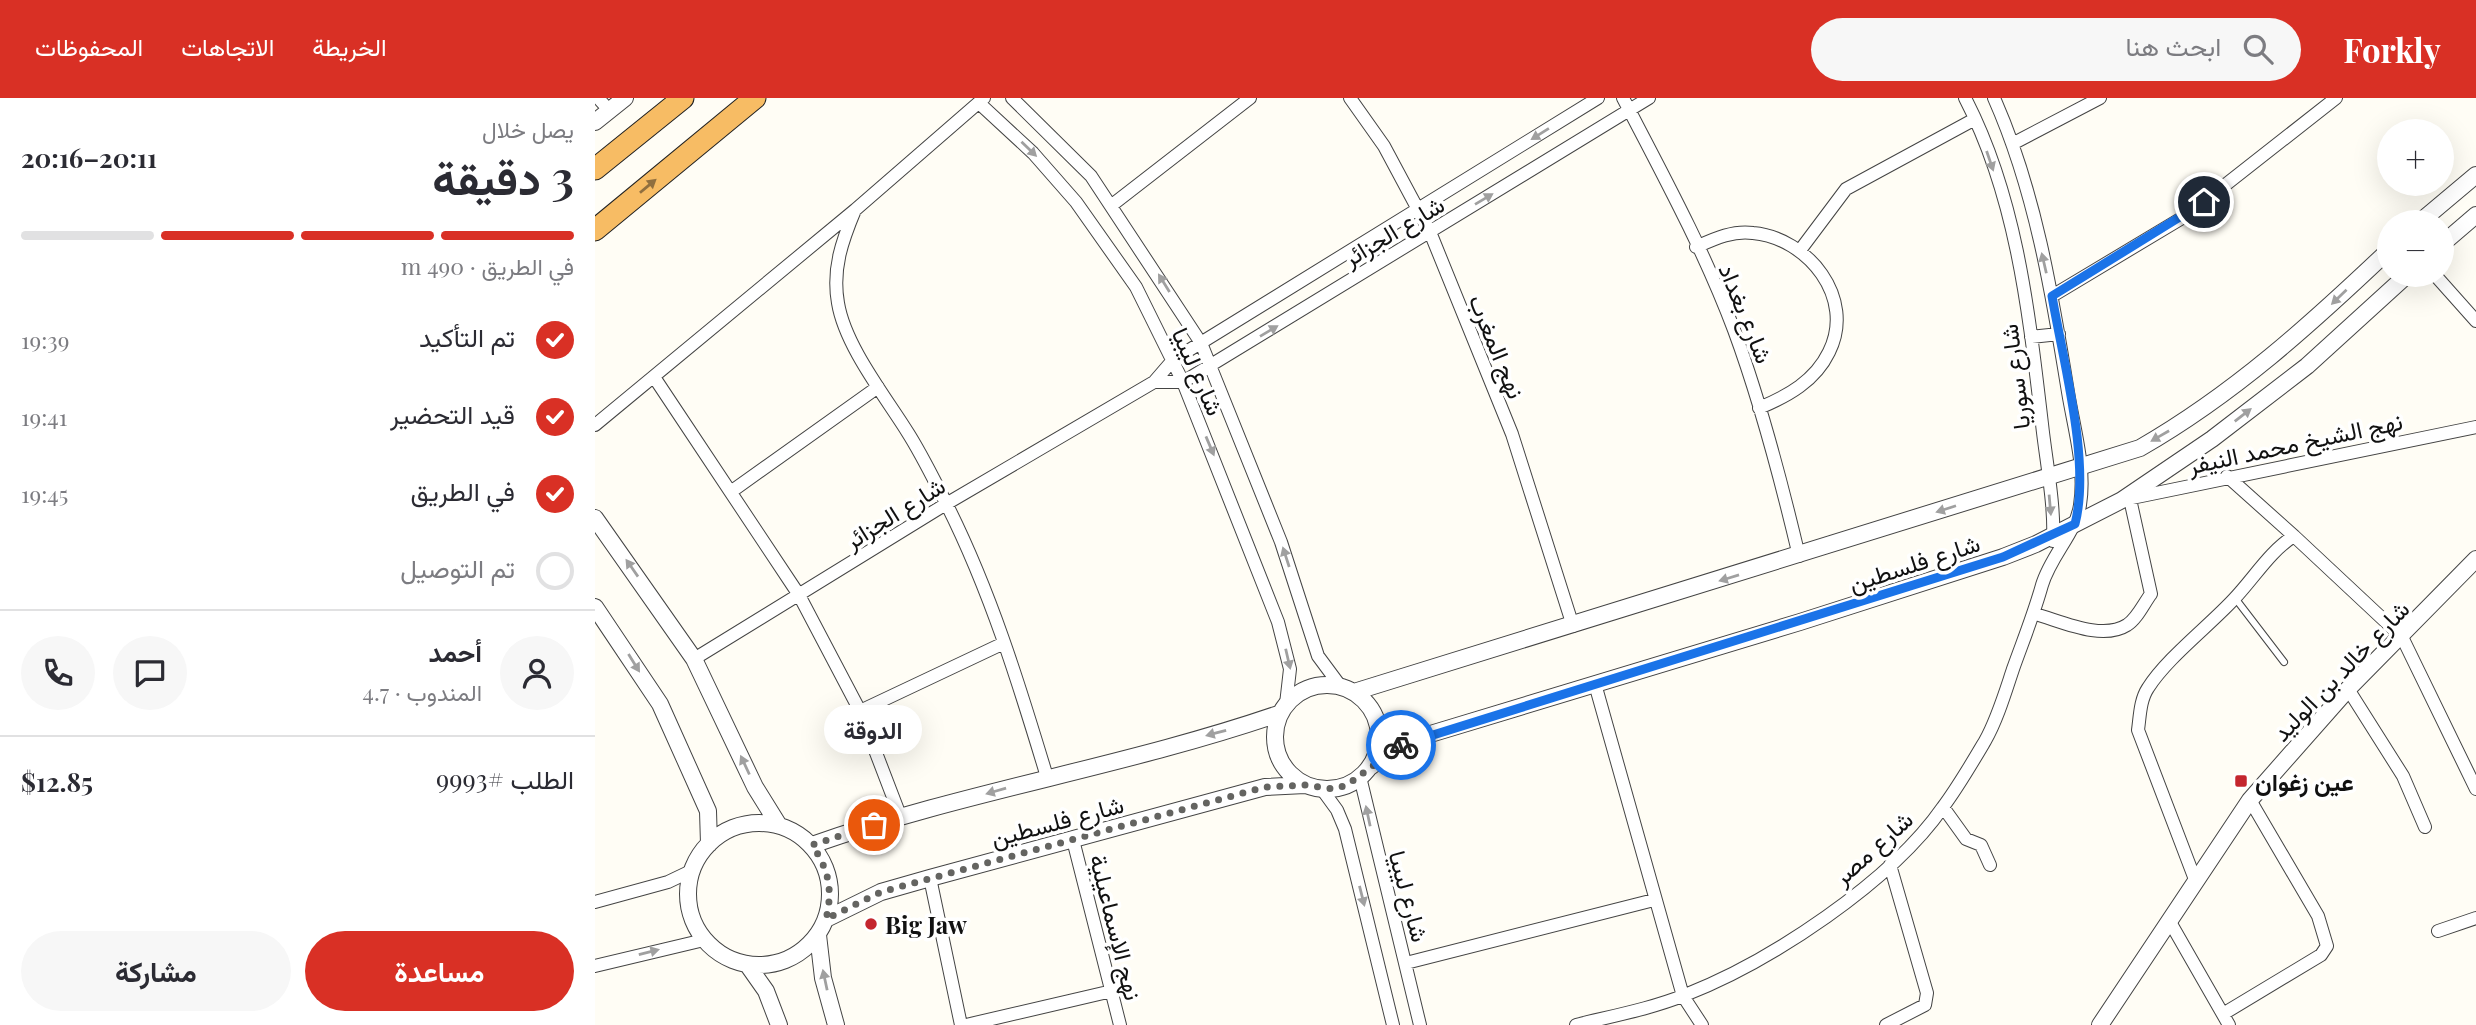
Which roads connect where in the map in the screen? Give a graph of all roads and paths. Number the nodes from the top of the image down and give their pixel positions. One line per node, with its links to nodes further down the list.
1 (625, 98): 15 (street)
2 (683, 98): 20 (highway)
3 (755, 98): 27 (highway, one-way to 3)
4 (1012, 98): 22 (street, شارع ليبيا)
5 (1250, 98): 22 (street)
6 (1350, 98): 24 (street, نهج المغرب)
7 (1598, 98): 24 (street, شارع الجزائر, one-way to 24)
8 (1623, 98): 16 (street, شارع بغداد)
9 (1649, 98): 16 (street, شارع الجزائر)
10 (1965, 98): 17 (street, شارع سوريا)
11 (1993, 98): 19 (street, شارع سوريا)
12 (2100, 98): 19 (street)
13 (2336, 98): 35 (street)
14 (982, 100): 23 (street); 40 (street, شارع ليبيا, one-way to 40)
15 (604, 104): 18 (street)
16 (1629, 110): 28 (street, شارع الجزائر, one-way to 16); 30 (street, شارع بغداد)
17 (1976, 119): 31 (street); 38 (street, شارع سوريا, one-way to 38)
18 (595, 122)
19 (2014, 143): 35 (street, شارع سوريا, one-way to 19)
20 (595, 167)
21 (2476, 175): 25 (street)
22 (1112, 205): 39 (street, شارع ليبيا, one-way to 22)
23 (855, 210): 42 (street); 45 (street)
24 (1418, 210): 28 (street, نهج المغرب); 39 (street, شارع الجزائر)
25 (2434, 210)
26 (2476, 215): 29 (street)
27 (595, 230)
28 (1430, 232): 41 (street, شارع الجزائر, one-way to 28); 66 (street, نهج المغرب)
29 (2454, 234)
30 (1696, 247): 31 (street); 46 (street, شارع بغداد)
31 (1801, 249): 46 (street)
32 (2377, 261): 49 (street, شارع فلسطين, one-way to 49)
33 (2394, 287): 53 (street, شارع فلسطين, one-way to 33)
34 (2446, 287): 36 (street)
35 (2052, 296): 37 (street, شارع سوريا)
36 (2476, 321)
37 (2059, 334): 38 (street); 49 (street, شارع سوريا)
38 (2031, 337): 51 (street, شارع سوريا)
39 (1201, 343): 40 (street, شارع الجزائر); 41 (street, شارع ليبيا)
40 (1173, 360): 43 (street, شارع الجزائر); 44 (street, شارع ليبيا)
41 (1210, 366): 44 (street, شارع الجزائر); 73 (street, شارع ليبيا, one-way to 41)
42 (654, 377): 47 (street); 52 (street)
43 (1154, 382): 44 (street); 54 (street, شارع الجزائر)
44 (1184, 382): 74 (street, شارع ليبيا, one-way to 74)
45 (877, 387): 52 (street); 54 (street)
46 (1759, 408): 60 (street, شارع بغداد)
47 (595, 425)
48 (2476, 426): 50 (street, نهج الشيخ محمد النيفر)
49 (2081, 468): 51 (street, شارع فلسطين); 56 (street, شارع سوريا)
50 (2227, 476): 53 (street, نهج الشيخ محمد النيفر); 58 (street)
51 (2048, 477): 57 (street, شارع سوريا, one-way to 57); 60 (street, شارع فلسطين, one-way to 60)
52 (732, 491): 62 (street)
53 (2126, 499): 56 (street, شارع فلسطين); 65 (street)
54 (946, 504): 62 (street, شارع الجزائر); 68 (street)
55 (595, 518): 69 (street, one-way to 55)
56 (2075, 524): 57 (street, شارع فلسطين); 59 (street, شارع مصر)
57 (2053, 534): 59 (street, شارع مصر); 71 (street, شارع فلسطين)
58 (2294, 536): 63 (street); 67 (street)
59 (2053, 555): 65 (street, شارع مصر)
60 (1799, 556): 66 (street, شارع فلسطين, one-way to 66)
61 (2476, 559): 67 (street, شارع خالد بن الوليد)
62 (799, 596): 69 (street, شارع الجزائر); 75 (street)
63 (2235, 598): 70 (lane); 92 (street)
64 (595, 607): 86 (street, one-way to 86)
65 (2035, 614): 81 (street, شارع مصر)
66 (1573, 626): 73 (street, شارع فلسطين)
67 (2402, 637): 72 (street, شارع خالد بن الوليد); 79 (street)
68 (1004, 643): 75 (street); 77 (street)
69 (694, 659): 83 (street, one-way to 69)
70 (2284, 662)
71 (1595, 684): 76 (street, شارع فلسطين); 93 (street)
72 (2349, 688): 80 (street, شارع خالد بن الوليد); 84 (street)
73 (1347, 690): 74 (street); 76 (street)
74 (1284, 708): 77 (street, شارع فلسطين, one-way to 77); 78 (street)
75 (860, 711): 82 (street)
76 (1365, 772): 78 (street); 101 (street, شارع ليبيا, one-way to 76)
77 (1047, 777): 82 (street, شارع فلسطين, one-way to 82)
78 (1313, 787): 85 (street, شارع فلسطين); 111 (street, شارع ليبيا, one-way to 111)
79 (2476, 789)
80 (2251, 800): 92 (street, شارع خالد بن الوليد); 106 (street)
81 (1943, 807): 88 (street, شارع مصر); 89 (street)
82 (901, 818): 87 (street, شارع فلسطين)
83 (778, 824): 86 (street); 87 (street)
84 (2425, 827)
85 (1073, 840): 91 (street, شارع فلسطين); 104 (street, نهج الإسماعيلية)
86 (709, 844): 90 (street)
87 (812, 845): 96 (street)
88 (1891, 865): 105 (street, شارع مصر); 115 (street)
89 (1990, 865)
90 (691, 871): 94 (street); 100 (street)
91 (930, 878): 96 (street, شارع فلسطين); 109 (street)
92 (2196, 882): 97 (street, شارع خالد بن الوليد)
93 (1654, 900): 101 (street); 105 (street)
94 (595, 902)
95 (2476, 918): 98 (street)
96 (826, 919): 99 (street)
97 (2170, 922): 106 (street); 116 (street, شارع خالد بن الوليد)
98 (2438, 931)
99 (818, 935): 102 (street); 108 (street, one-way to 99)
100 (704, 940): 102 (street); 103 (street, one-way to 100)
101 (1406, 963): 112 (street, شارع ليبيا)
102 (747, 964): 107 (street)
103 (595, 966)
104 (1112, 991): 109 (street); 110 (street, نهج الإسماعيلية)
105 (1683, 996): 113 (street, شارع مصر); 114 (street)
106 (2226, 1019)
107 (779, 1025)
108 (836, 1025)
109 (963, 1025)
110 (1120, 1025)
111 (1394, 1025)
112 (1420, 1025)
113 (1576, 1025)
114 (1702, 1025)
115 (1886, 1025)
116 (2100, 1025)

